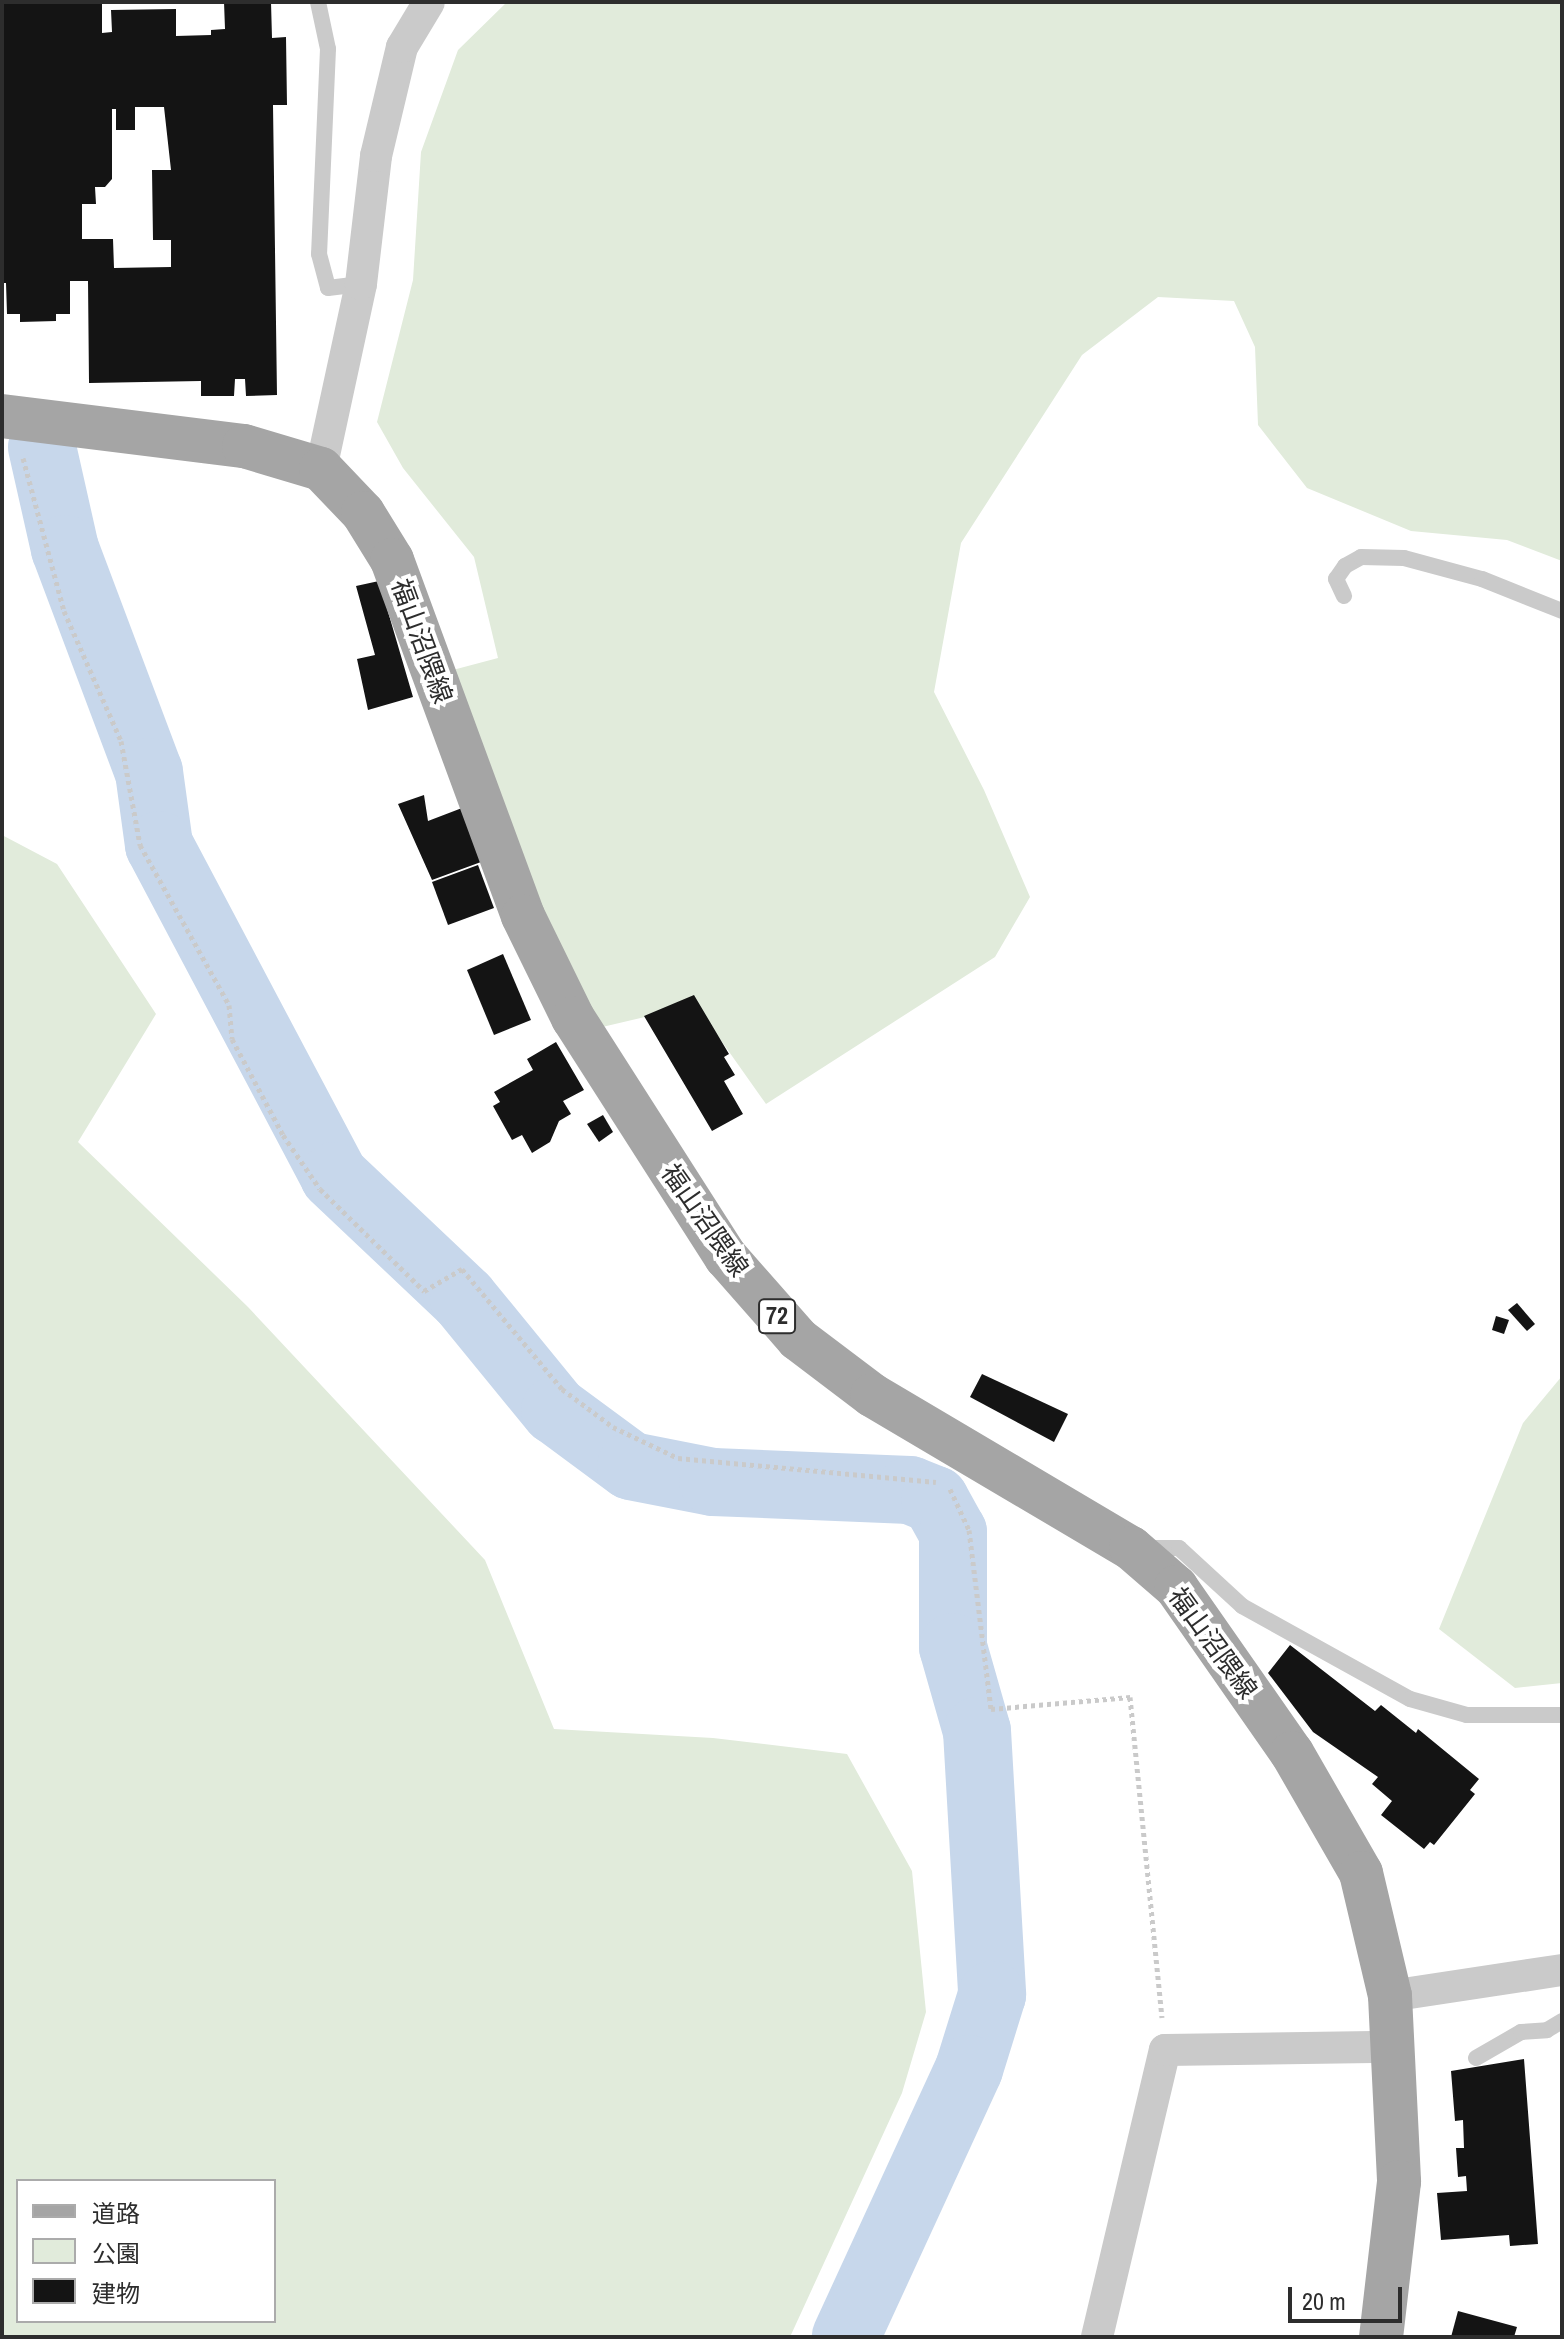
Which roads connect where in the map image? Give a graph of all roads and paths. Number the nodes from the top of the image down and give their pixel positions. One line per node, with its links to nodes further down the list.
1 (318, 2): 3 (lane)
2 (429, 2): 3 (street)
3 (361, 284): 5 (street)
4 (9, 417): 5 (main road, 福山沼隈線 / 72); 8 (path)
5 (321, 469): 10 (main road, 福山沼隈線 / 72)
6 (1344, 596): 7 (lane)
7 (1562, 611)
8 (947, 1483): 9 (path); 16 (path)
9 (957, 1487)
10 (1131, 1548): 11 (lane); 13 (main road, 福山沼隈線 / 72)
11 (1562, 1715)
12 (1562, 1970): 13 (street)
13 (1390, 1996): 15 (main road, 福山沼隈線 / 72)
14 (1562, 2021): 17 (lane)
15 (1391, 2047): 16 (street); 19 (main road, 福山沼隈線 / 72)
16 (1165, 2050): 18 (street)
17 (1476, 2058)
18 (1097, 2337)
19 (1381, 2337)

